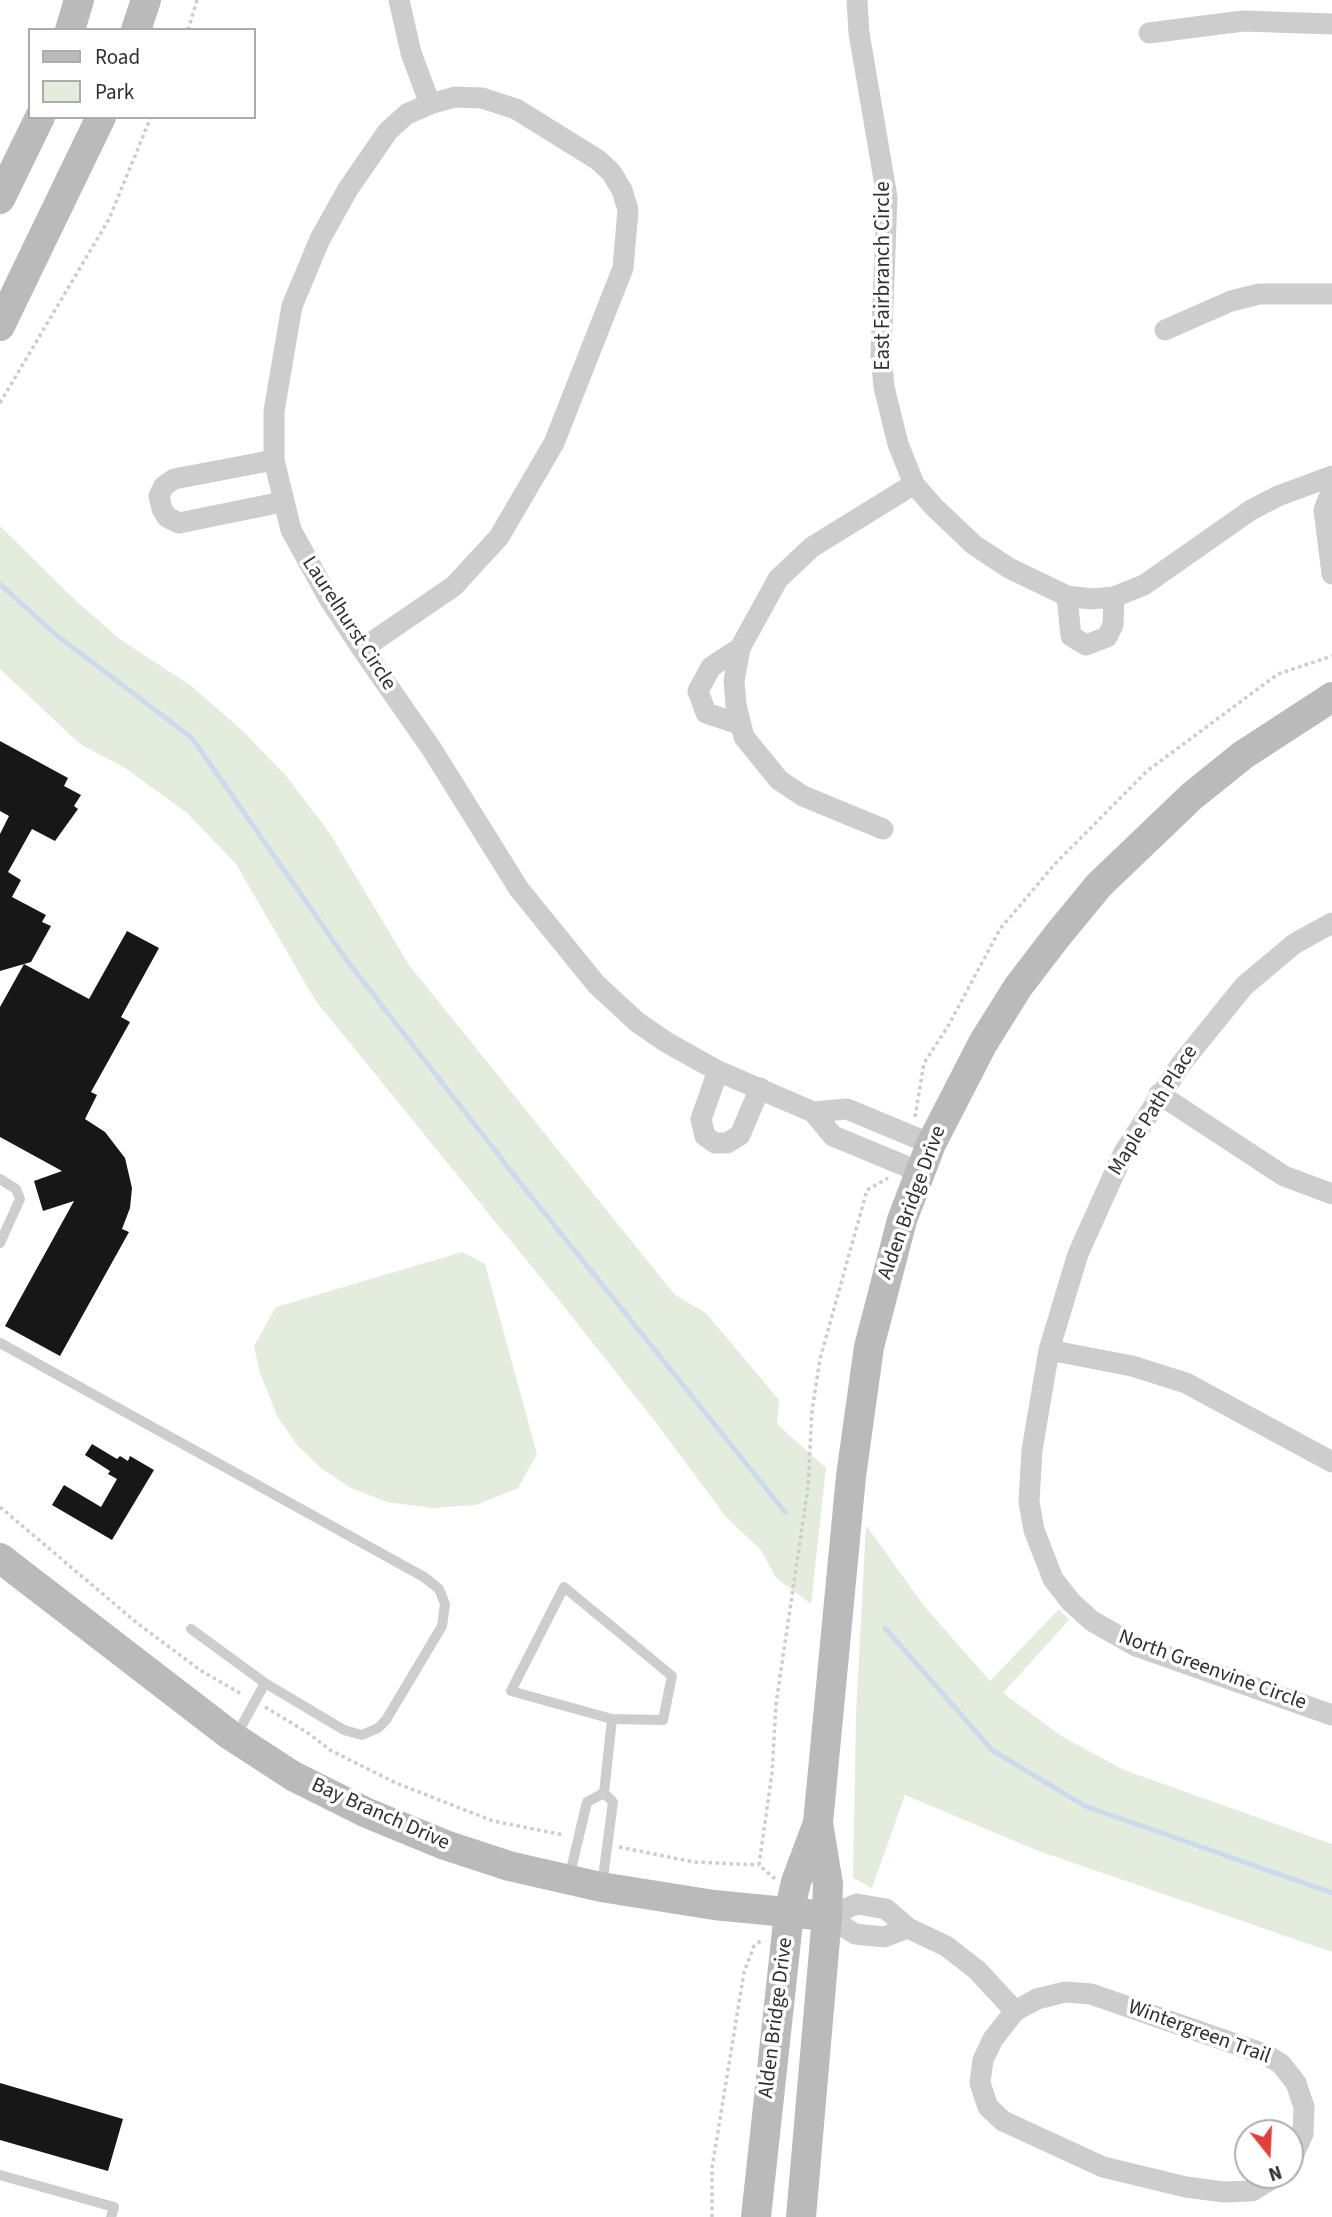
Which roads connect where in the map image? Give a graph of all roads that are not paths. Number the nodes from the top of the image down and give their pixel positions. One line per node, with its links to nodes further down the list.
1 (79, 0): 6 (street)
2 (146, 0): 7 (street)
3 (399, 0): 9 (street)
4 (857, 0): 18 (street, East Fairbranch Circle)
5 (1332, 24): 8 (street)
6 (72, 28)
7 (137, 28)
8 (1149, 33)
9 (430, 104): 16 (street, Laurelhurst Circle); 25 (street, Laurelhurst Circle)
10 (39, 119): 12 (street)
11 (100, 119): 14 (street)
12 (0, 199)
13 (1332, 294): 15 (street)
14 (0, 326)
15 (1166, 330)
16 (274, 460): 20 (street, Laurelhurst Circle); 20 (street)
17 (1332, 476): 23 (street, East Fairbranch Circle)
18 (914, 484): 22 (street, East Fairbranch Circle); 24 (street)
19 (1332, 490): 21 (street)
20 (282, 502): 25 (street, Laurelhurst Circle)
21 (1332, 573)
22 (1068, 596): 23 (street, East Fairbranch Circle); 23 (street)
23 (1114, 597)
24 (740, 648): 27 (street); 27 (street)
25 (362, 649): 30 (street, Laurelhurst Circle)
26 (1332, 697): 34 (street, Alden Bridge Drive)
27 (739, 724): 28 (street)
28 (883, 829)
29 (1332, 923): 32 (street, Maple Path Place)
30 (718, 1071): 31 (street, Laurelhurst Circle); 31 (street)
31 (760, 1088): 33 (street, Laurelhurst Circle)
32 (1159, 1094): 37 (street); 40 (street, Maple Path Place)
33 (813, 1112): 34 (street, Laurelhurst Circle); 35 (street, Laurelhurst Circle)
34 (921, 1140): 35 (street, Alden Bridge Drive)
35 (909, 1168): 49 (street, Alden Bridge Drive)
36 (0, 1179): 38 (lane)
37 (1332, 1194)
38 (0, 1243)
39 (0, 1343): 44 (lane)
40 (1049, 1350): 41 (street); 45 (street, North Greenvine Circle)
41 (1332, 1462)
42 (0, 1558): 47 (street, Bay Branch Drive)
43 (191, 1629): 44 (lane)
44 (265, 1683): 47 (lane)
45 (1332, 1715)
46 (612, 1719): 46 (lane); 48 (lane)
47 (235, 1738): 50 (street, Bay Branch Drive)
48 (604, 1793): 50 (lane); 51 (lane)
49 (818, 1823): 52 (street, Alden Bridge Drive); 53 (street, Alden Bridge Drive)
50 (568, 1880): 51 (street, Bay Branch Drive)
51 (601, 1887): 52 (street, Bay Branch Drive)
52 (781, 1912): 53 (street, Bay Branch Drive); 60 (street, Alden Bridge Drive)
53 (827, 1916): 54 (street); 54 (street); 61 (street, Alden Bridge Drive)
54 (908, 1928): 55 (street)
55 (1015, 2011): 56 (street, Wintergreen Trail); 58 (street, Wintergreen Trail)
56 (1304, 2119)
57 (0, 2175): 59 (lane)
58 (1254, 2189)
59 (111, 2217)
60 (756, 2217)
61 (800, 2217)

